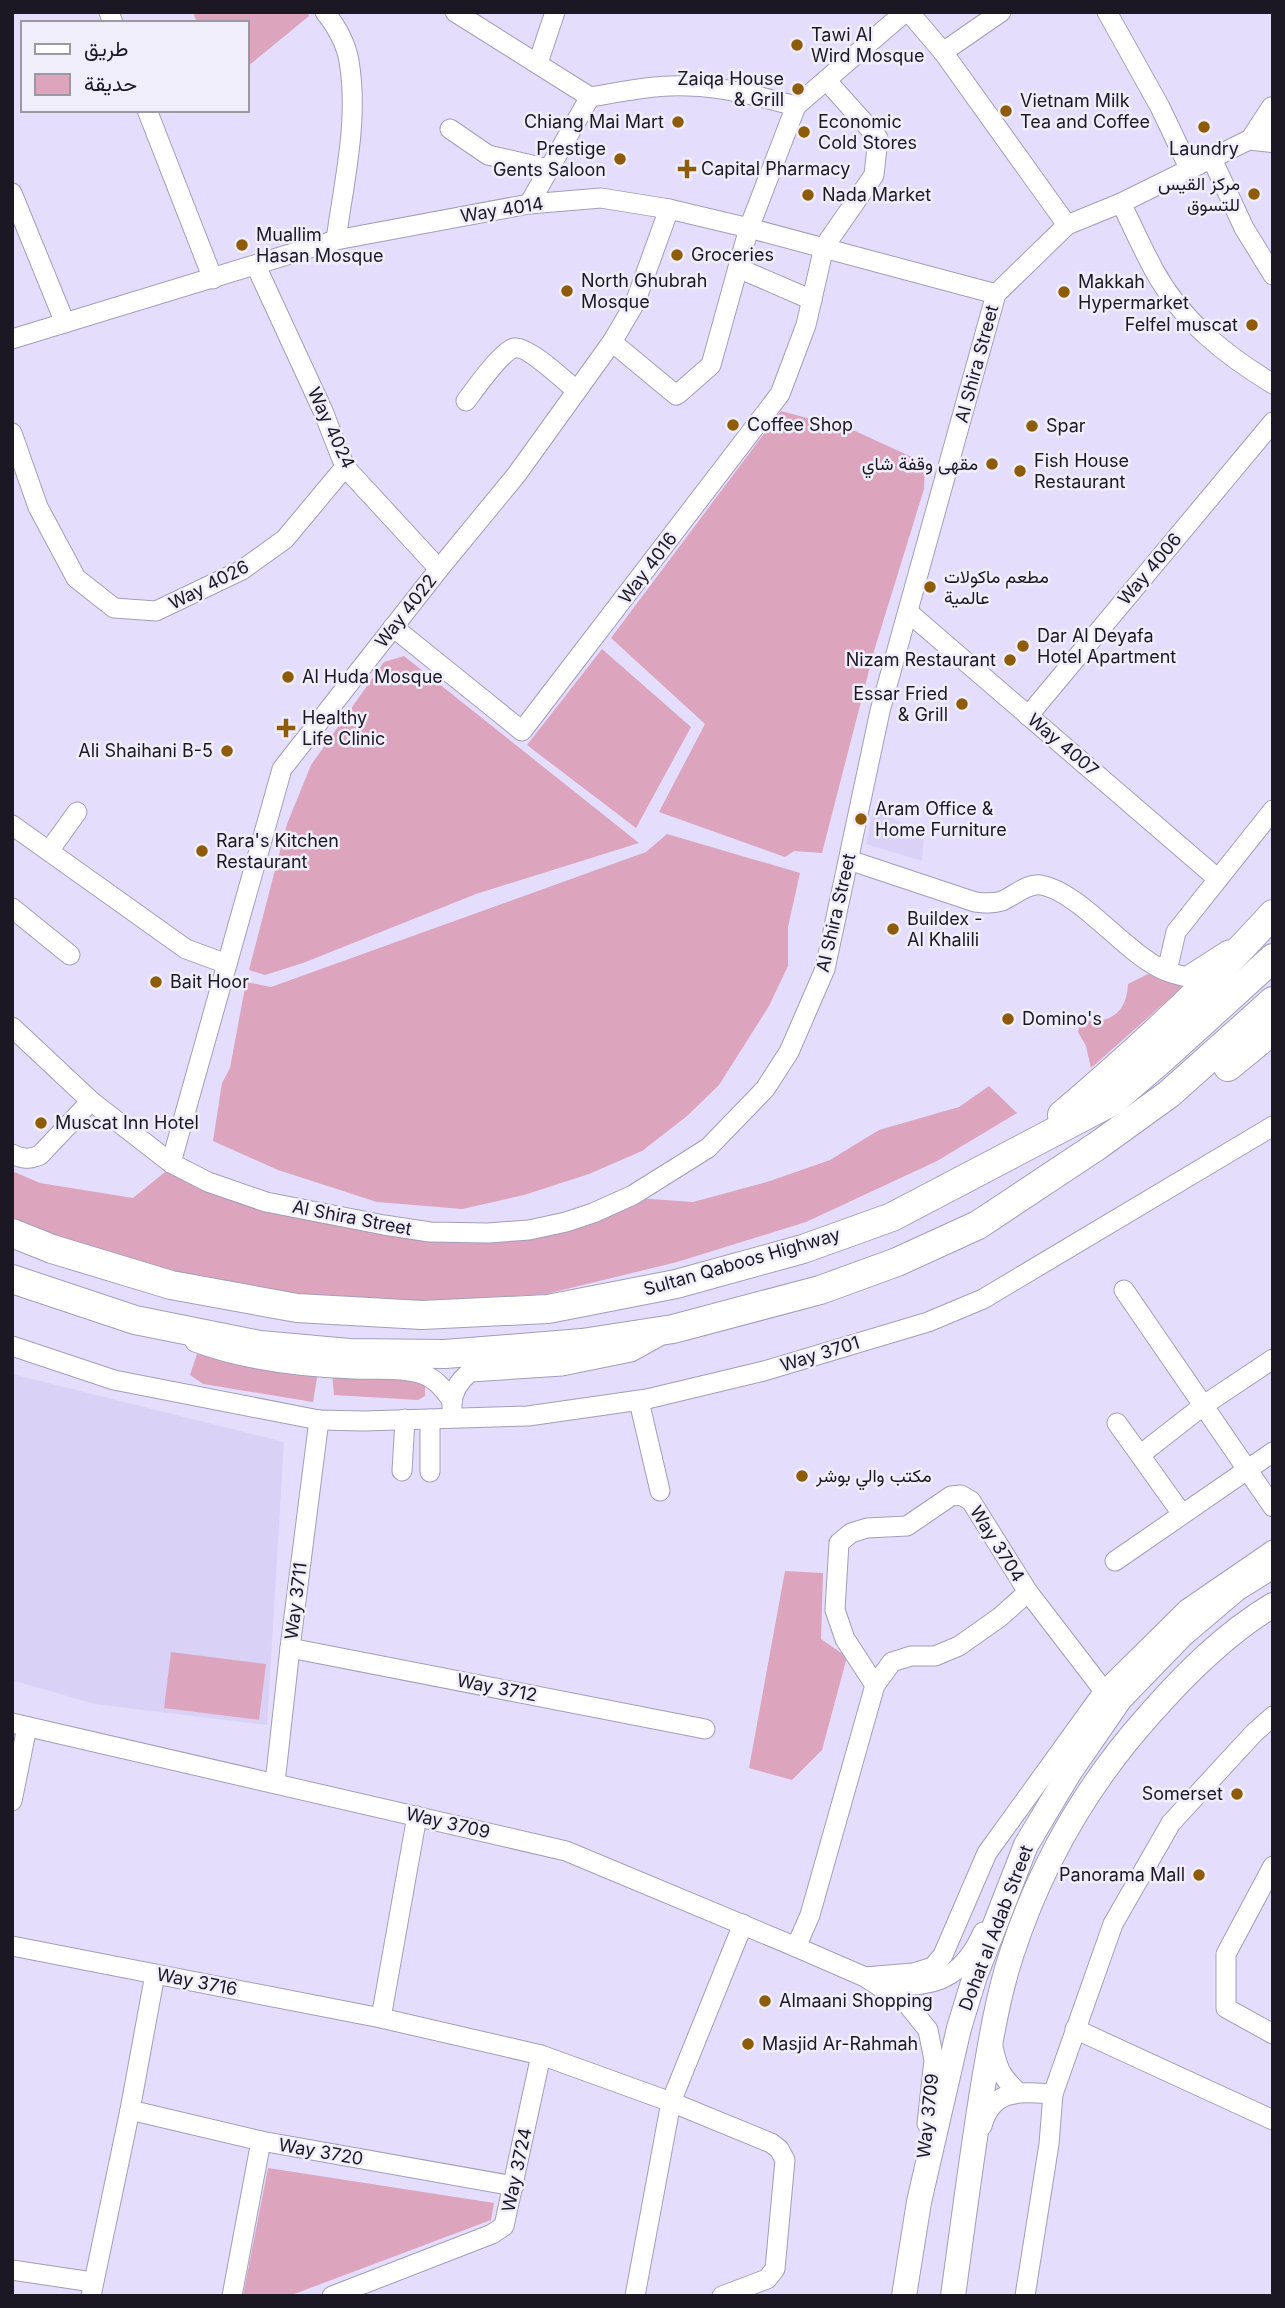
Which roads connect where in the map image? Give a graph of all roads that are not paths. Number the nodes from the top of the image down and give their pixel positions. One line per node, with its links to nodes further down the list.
1 (325, 12): 24 (street)
2 (455, 12): 8 (street)
3 (555, 12): 8 (street)
4 (907, 12): 7 (street); 9 (street)
5 (1001, 12): 7 (street)
6 (1107, 12): 16 (street)
7 (943, 52): 22 (street)
8 (538, 63): 10 (street)
9 (826, 80): 11 (street); 25 (street)
10 (590, 97): 11 (street); 17 (street)
11 (796, 106): 23 (street)
12 (1273, 109): 15 (main road)
13 (148, 112): 29 (street)
14 (450, 129): 17 (street)
15 (1266, 135): 16 (street, Al Shira Street)
16 (1203, 164): 19 (street, Al Shira Street); 28 (street)
17 (549, 169): 20 (street)
18 (12, 192): 32 (street)
19 (1121, 203): 22 (street, Al Shira Street); 35 (street)
20 (529, 204): 21 (street, Way 4014); 24 (street, Way 4014)
21 (669, 209): 23 (street, Way 4014); 34 (street, Way 4022)
22 (1067, 225): 30 (street, Al Shira Street)
23 (749, 228): 25 (street, Way 4014); 27 (street)
24 (336, 240): 26 (street, Way 4014)
25 (824, 247): 30 (street, Way 4014); 31 (street, Way 4016)
26 (256, 266): 29 (street, Way 4014); 40 (street, Way 4024)
27 (738, 268): 31 (street); 34 (street)
28 (1273, 275)
29 (213, 279): 32 (street, Way 4014)
30 (996, 295): 42 (street, Al Shira Street)
31 (811, 300): 43 (street, Way 4016)
32 (65, 323): 33 (street, Way 4014)
33 (12, 339)
34 (612, 342): 36 (street, Way 4022)
35 (1273, 384)
36 (576, 390): 37 (street); 41 (street, Way 4022)
37 (466, 401)
38 (1273, 422): 44 (street, Way 4006)
39 (12, 433): 40 (street, Way 4026)
40 (345, 467): 41 (street, Way 4024)
41 (439, 569): 43 (street, Way 4022)
42 (908, 611): 44 (street, Way 4007); 49 (street, Al Shira Street)
43 (393, 627): 56 (street, Way 4022)
44 (1028, 716): 50 (street, Way 4007)
45 (1273, 810): 50 (street)
46 (77, 812): 48 (street)
47 (12, 825): 48 (street)
48 (49, 851): 56 (street)
49 (849, 860): 57 (street); 64 (street, Al Shira Street)
50 (1218, 878): 57 (street)
51 (12, 908): 54 (street)
52 (1273, 914): 53 (highway)
53 (1253, 936): 57 (street); 65 (highway)
54 (69, 955)
55 (1273, 958): 65 (highway, Sultan Qaboos Highway)
56 (226, 964): 64 (street, Way 4022)
57 (1167, 971)
58 (1273, 1001): 66 (highway)
59 (12, 1027): 61 (street, Al Shira Street)
60 (1273, 1030): 66 (highway)
61 (91, 1101): 63 (street); 64 (street, Al Shira Street)
62 (1273, 1126): 75 (street, Way 3701)
63 (12, 1154)
64 (171, 1163)
65 (971, 1177): 67 (highway, Sultan Qaboos Highway)
66 (978, 1225): 71 (highway)
67 (12, 1233)
68 (12, 1279): 70 (highway)
69 (1124, 1290): 76 (street)
70 (135, 1320): 71 (highway); 74 (street)
71 (673, 1329): 74 (street)
72 (12, 1346): 80 (street, Way 3701)
73 (1273, 1359): 76 (street)
74 (451, 1399): 79 (street)
75 (639, 1401): 79 (street, Way 3701); 87 (street)
76 (1204, 1405): 83 (street); 84 (street)
77 (405, 1419): 78 (street, Way 3701); 80 (street, Way 3701); 85 (street)
78 (430, 1419): 79 (street, Way 3701); 86 (street)
79 (452, 1419)
80 (319, 1420): 95 (street, Way 3711)
81 (1117, 1423): 83 (street)
82 (1273, 1452): 84 (street)
83 (1140, 1455): 89 (street)
84 (1249, 1470): 88 (street); 89 (street)
85 (402, 1471)
86 (430, 1472)
87 (660, 1491)
88 (1273, 1507)
89 (1182, 1514): 91 (street)
90 (1273, 1550): 97 (street)
91 (1115, 1561)
92 (1273, 1566): 105 (main road, Dohat al Adab Street)
93 (1028, 1592): 96 (street, Way 3704); 96 (street, Way 3704); 97 (street, Way 3704)
94 (1273, 1605): 116 (main road, Dohat al Adab Street)
95 (290, 1648): 100 (street, Way 3712); 101 (street, Way 3711)
96 (875, 1685): 110 (street, Way 3704)
97 (1104, 1691): 102 (street)
98 (1273, 1716): 114 (street)
99 (20, 1725): 101 (street, Way 3709); 103 (street)
100 (705, 1729)
101 (275, 1783): 104 (street, Way 3709)
102 (1035, 1785): 105 (street); 112 (street)
103 (12, 1801)
104 (417, 1816): 108 (street, Way 3709); 113 (street)
105 (1026, 1845): 107 (main road, Dohat al Adab Street)
106 (1273, 1866): 115 (street)
107 (1014, 1875): 112 (street, Way 3709); 126 (main road, Dohat al Adab Street)
108 (743, 1924): 110 (street, Way 3709); 120 (street)
109 (12, 1946): 111 (street, Way 3716)
110 (796, 1947): 112 (street, Way 3709)
111 (155, 1974): 113 (street, Way 3716); 121 (street)
112 (865, 1977): 126 (street, Way 3709)
113 (381, 2018): 117 (street, Way 3716)
114 (1076, 2029): 119 (street); 122 (street)
115 (1273, 2034)
116 (991, 2038): 118 (street); 124 (main road, Dohat al Adab Street)
117 (541, 2055): 120 (street, Way 3716); 125 (street, Way 3724)
118 (1018, 2092): 119 (street); 124 (street)
119 (1053, 2094): 137 (street)
120 (671, 2102): 132 (street); 133 (street, Way 3716)
121 (130, 2110): 123 (street, Way 3720); 129 (street)
122 (1273, 2120)
123 (261, 2141): 125 (street, Way 3720); 130 (street)
124 (970, 2175): 136 (main road, Dohat al Adab Street)
125 (514, 2186): 131 (street, Way 3724)
126 (919, 2202): 127 (main road, Dohat al Adab Street)
127 (913, 2245): 134 (main road, Dohat al Adab Street); 135 (main road)
128 (12, 2270): 129 (street)
129 (92, 2289)
130 (232, 2296)
131 (332, 2296)
132 (635, 2296)
133 (722, 2296)
134 (904, 2296)
135 (912, 2296)
136 (953, 2296)
137 (1025, 2296)

